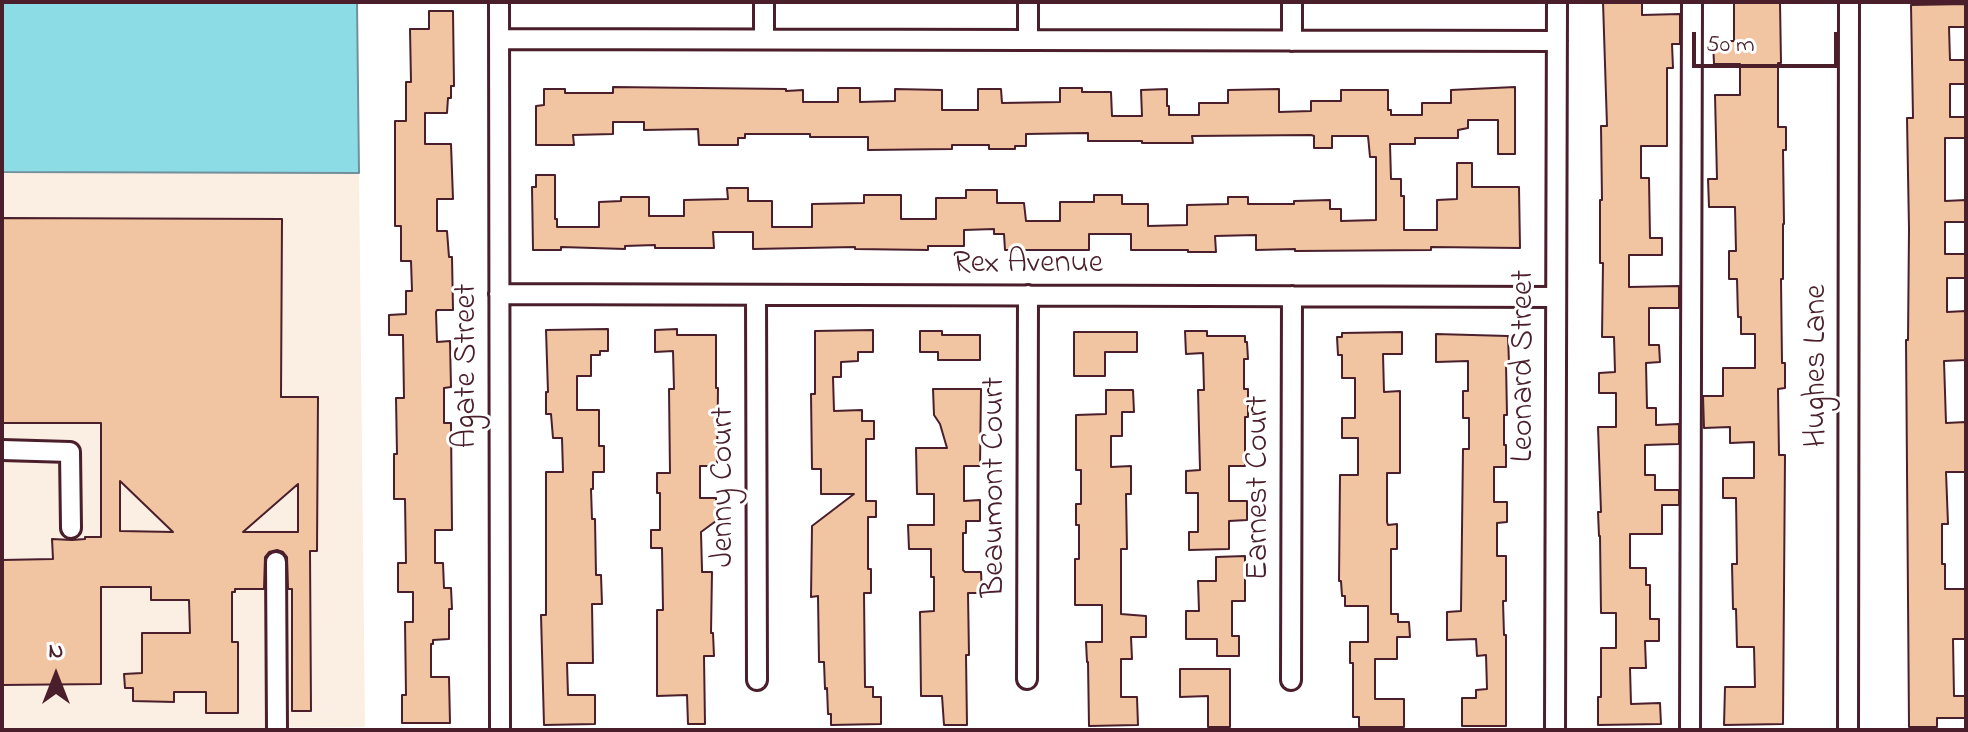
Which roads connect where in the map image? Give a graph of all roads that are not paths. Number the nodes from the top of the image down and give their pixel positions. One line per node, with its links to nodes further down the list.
1 (499, 2): 8 (street, Agate Street)
2 (764, 2): 9 (street)
3 (1028, 2): 10 (street)
4 (1292, 2): 11 (street)
5 (1557, 2): 12 (street, Leonard Street)
6 (1692, 2): 27 (street)
7 (1849, 2): 28 (street, Hughes Lane)
8 (499, 39): 9 (street); 13 (street, Agate Street)
9 (764, 39): 10 (street)
10 (1028, 40): 11 (street)
11 (1292, 41): 12 (street)
12 (1557, 41): 17 (street, Leonard Street)
13 (499, 294): 14 (street, Rex Avenue); 25 (street, Agate Street)
14 (756, 295): 15 (street, Rex Avenue); 22 (street, Jenny Court)
15 (1028, 295): 16 (street, Rex Avenue); 21 (street, Beaumont Court)
16 (1292, 296): 17 (street, Rex Avenue); 23 (street, Earnest Court)
17 (1556, 297): 26 (street, Leonard Street)
18 (2, 450): 19 (street)
19 (71, 528)
20 (276, 562): 24 (street)
21 (1027, 679)
22 (757, 680)
23 (1291, 680)
24 (277, 730)
25 (500, 730)
26 (1555, 730)
27 (1690, 730)
28 (1848, 730)

